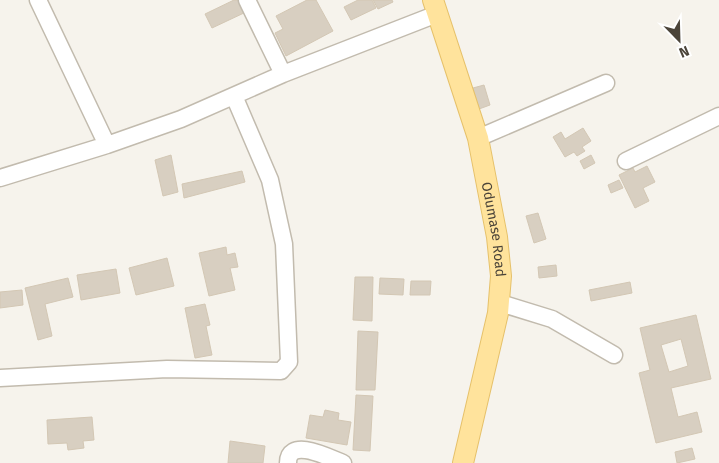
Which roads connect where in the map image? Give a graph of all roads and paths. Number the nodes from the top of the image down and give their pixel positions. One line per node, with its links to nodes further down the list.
1 (38, 0): 9 (street)
2 (247, 0): 4 (street)
3 (435, 7): 4 (street); 8 (main road, Odumase Road)
4 (283, 74): 6 (street)
5 (606, 83): 8 (street)
6 (234, 96): 9 (street); 14 (street)
7 (719, 116): 10 (street)
8 (478, 138): 12 (main road, Odumase Road)
9 (107, 145): 11 (street)
10 (626, 161)
11 (0, 178)
12 (500, 303): 13 (street); 17 (main road, Odumase Road)
13 (614, 355)
14 (0, 378)
15 (288, 463): 16 (street)
16 (344, 463)
17 (463, 463)

